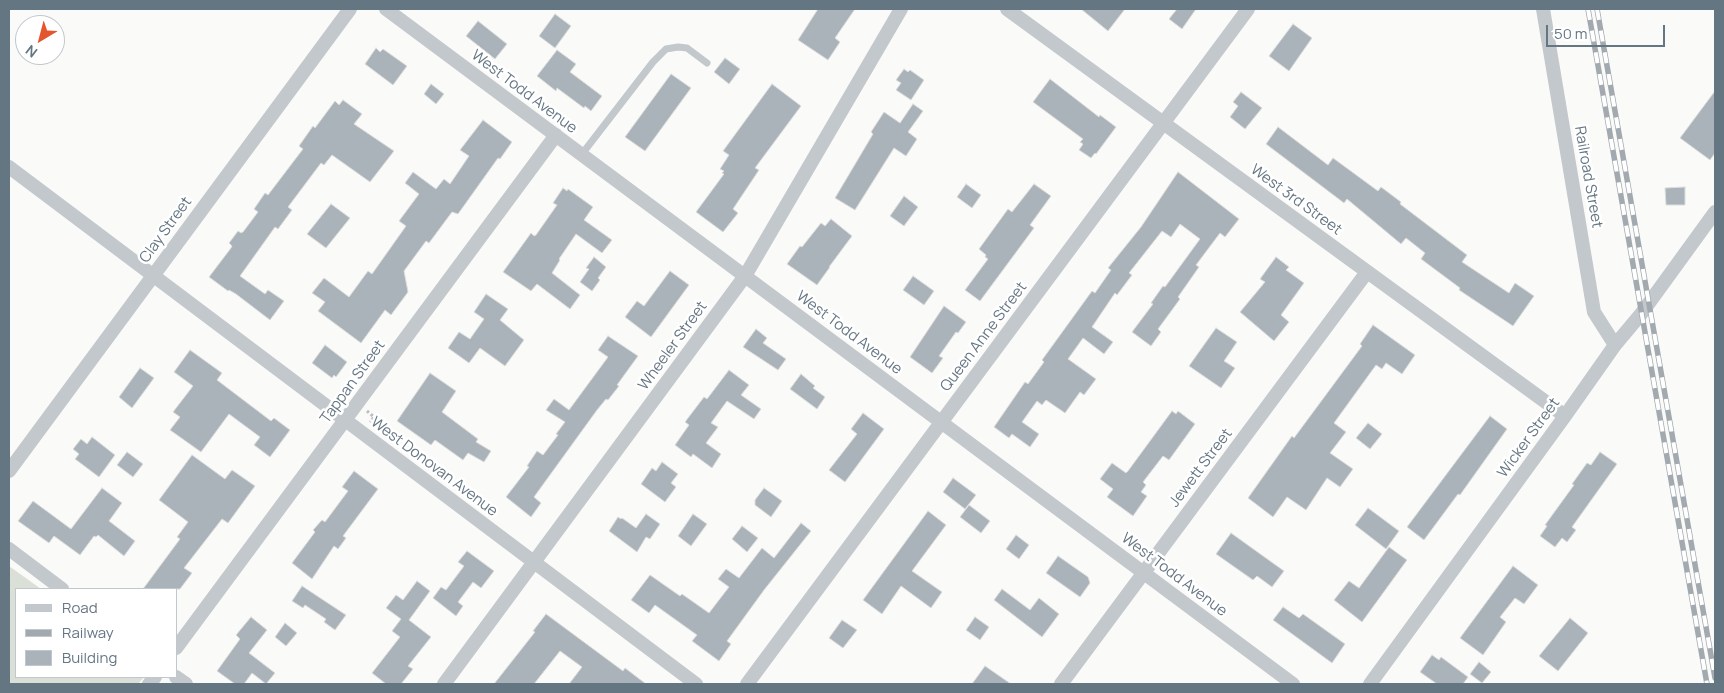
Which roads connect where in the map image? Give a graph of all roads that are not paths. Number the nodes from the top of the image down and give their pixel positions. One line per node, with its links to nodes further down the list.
1 (350, 9): 14 (street, Clay Street)
2 (386, 9): 9 (street, West Todd Avenue)
3 (901, 9): 15 (street, Wheeler Street)
4 (1007, 9): 8 (street, West 3rd Street)
5 (1248, 9): 8 (street, Queen Anne Street)
6 (1542, 9): 16 (street, Railroad Street)
7 (707, 63): 10 (lane)
8 (1163, 123): 13 (street, West 3rd Street); 19 (street, Queen Anne Street)
9 (556, 135): 10 (street, West Todd Avenue); 18 (street, Tappan Street)
10 (582, 154): 15 (street, West Todd Avenue)
11 (9, 167): 14 (street, West Donovan Avenue)
12 (1715, 212): 16 (street, Wicker Street)
13 (1367, 272): 17 (street, West 3rd Street); 23 (street, Jewett Street)
14 (153, 275): 18 (street, West Donovan Avenue); 20 (street, Clay Street)
15 (745, 276): 19 (street, West Todd Avenue); 22 (street, Wheeler Street)
16 (1615, 345): 17 (street, Wicker Street)
17 (1565, 416): 31 (street, Wicker Street)
18 (345, 420): 22 (street, West Donovan Avenue); 25 (street, Tappan Street)
19 (941, 422): 23 (street, West Todd Avenue); 28 (street, Queen Anne Street)
20 (9, 471)
21 (9, 549): 24 (street)
22 (534, 562): 26 (street, Wheeler Street); 27 (street, West Donovan Avenue)
23 (1144, 573): 29 (street, Jewett Street); 30 (street, West Todd Avenue)
24 (61, 588)
25 (178, 645)
26 (444, 684)
27 (696, 684)
28 (747, 684)
29 (1062, 684)
30 (1293, 684)
31 (1370, 684)

